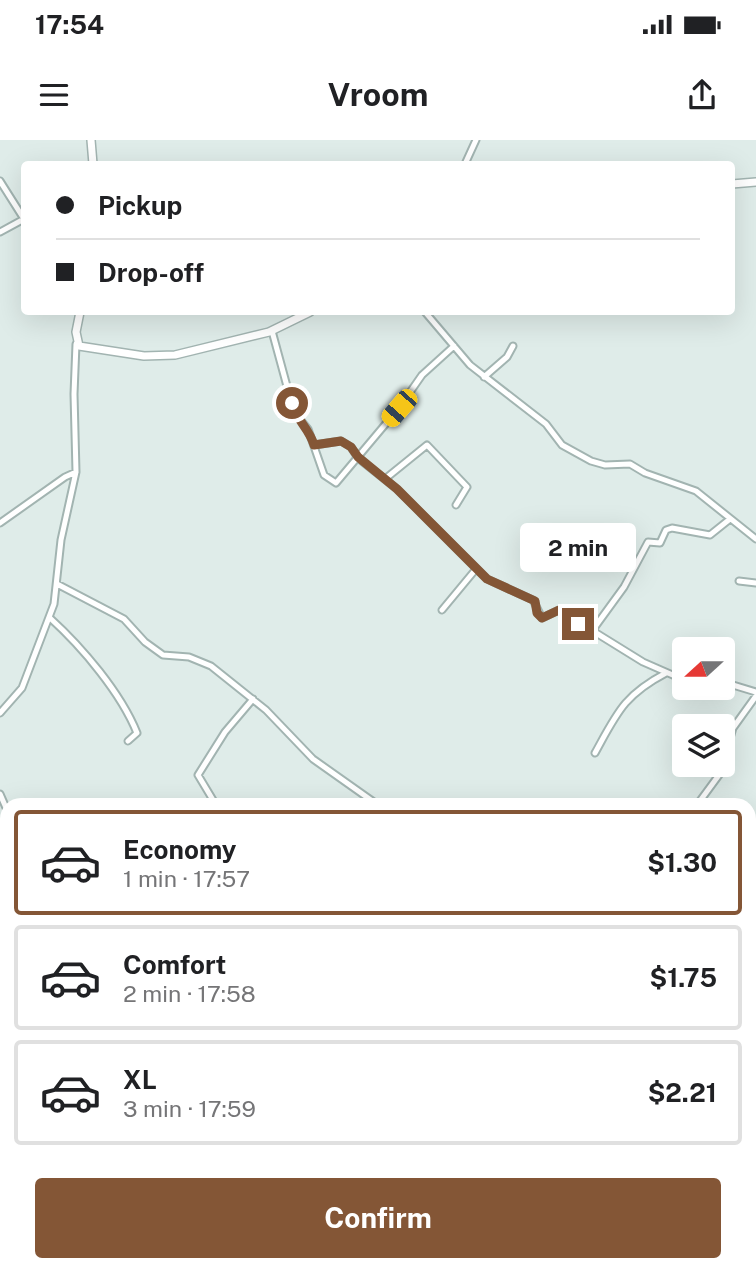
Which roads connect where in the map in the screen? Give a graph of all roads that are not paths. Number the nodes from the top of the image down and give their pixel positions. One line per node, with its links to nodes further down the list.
1 (92, 140): 3 (street)
2 (476, 140): 4 (street)
3 (93, 161)
4 (466, 161)
5 (0, 181): 8 (street)
6 (756, 182): 7 (street)
7 (735, 184)
8 (21, 214)
9 (21, 221): 10 (street)
10 (0, 232)
11 (80, 315): 15 (street)
12 (304, 315): 14 (street)
13 (428, 315): 16 (street)
14 (272, 331): 15 (street); 19 (street)
15 (76, 344): 21 (street)
16 (454, 346): 18 (street); 20 (street)
17 (513, 346): 18 (street)
18 (484, 377): 24 (street)
19 (314, 445): 20 (street); 20 (street)
20 (358, 457): 22 (street)
21 (76, 472): 25 (street); 30 (street)
22 (385, 479): 23 (street); 27 (street)
23 (456, 505)
24 (730, 519): 26 (street); 33 (street)
25 (0, 523)
26 (756, 539)
27 (476, 569): 31 (street); 33 (street)
28 (739, 581): 29 (street)
29 (756, 583)
30 (57, 584): 32 (street); 38 (street)
31 (442, 610)
32 (50, 618): 39 (street); 40 (street)
33 (592, 631): 34 (street)
34 (666, 673): 35 (street); 41 (street)
35 (672, 675)
36 (735, 686): 37 (street)
37 (756, 694): 44 (street)
38 (253, 699): 42 (street); 43 (street)
39 (0, 713)
40 (128, 741)
41 (595, 753)
42 (212, 798)
43 (368, 798)
44 (702, 798)

